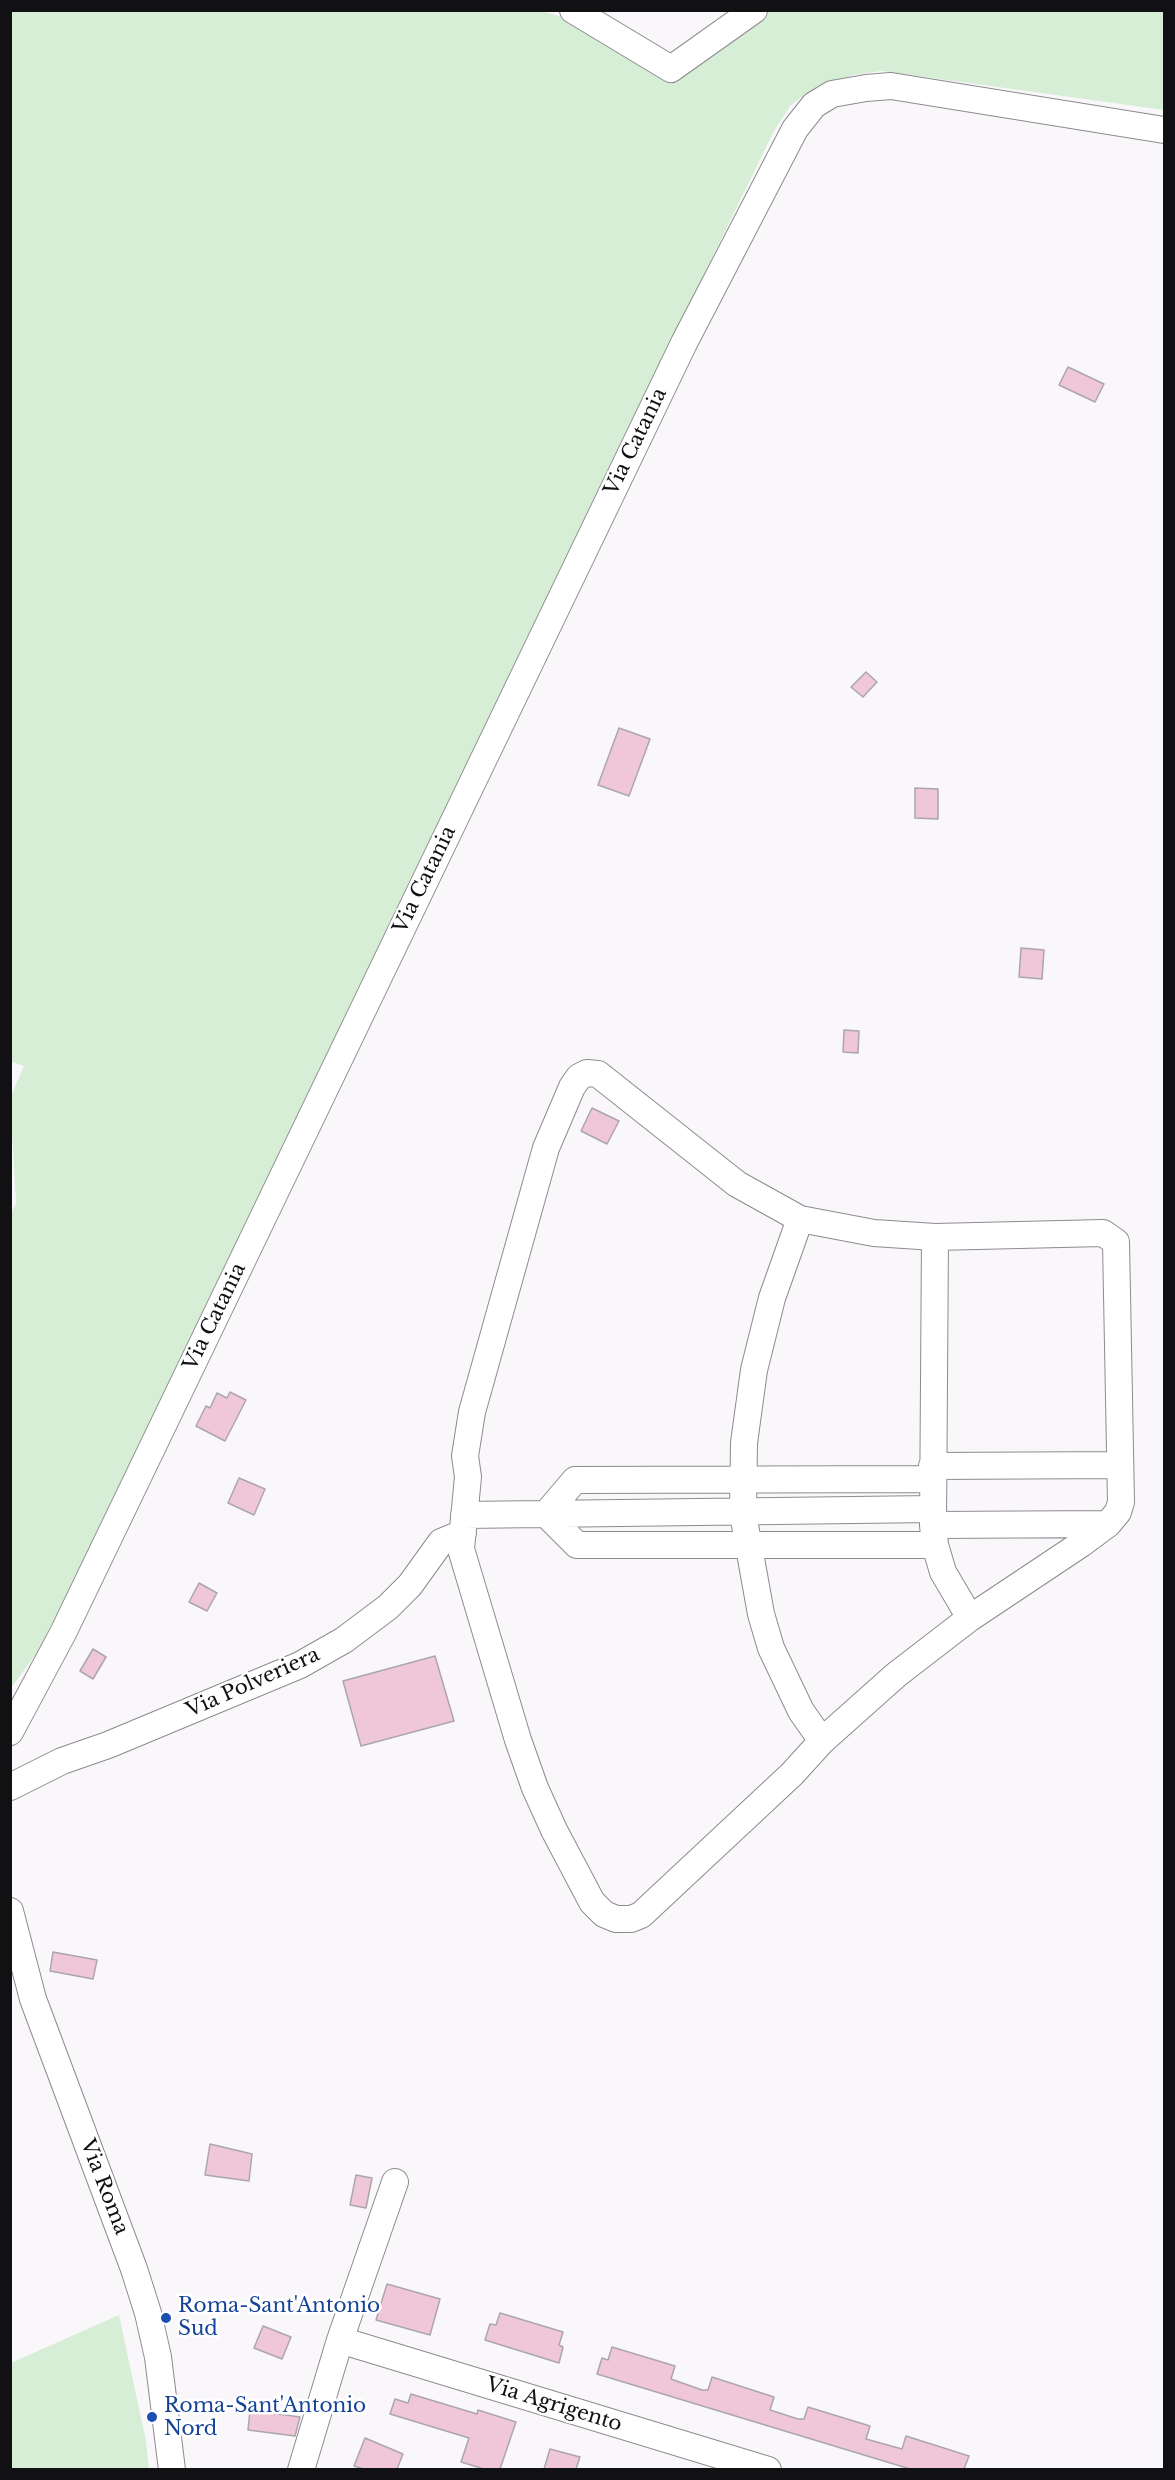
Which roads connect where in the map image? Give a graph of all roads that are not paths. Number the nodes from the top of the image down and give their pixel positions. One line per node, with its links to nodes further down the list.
1 (573, 10): 2 (street)
2 (754, 10)
3 (1164, 130): 16 (street, Via Catania)
4 (800, 1219): 5 (street); 8 (street); 11 (street)
5 (935, 1237): 6 (street); 7 (street)
6 (1120, 1465): 7 (street); 12 (street)
7 (932, 1473): 8 (street); 13 (street)
8 (742, 1480): 9 (street); 10 (street)
9 (546, 1514): 10 (street); 11 (street); 14 (street)
10 (743, 1514): 13 (street); 14 (street)
11 (463, 1524): 19 (street); 20 (street, Via Polveriera)
12 (1108, 1524): 13 (street); 15 (street)
13 (934, 1526): 14 (street); 15 (street)
14 (748, 1544): 19 (street)
15 (970, 1618): 19 (street)
16 (63, 1634): 17 (street); 18 (street)
17 (10, 1697)
18 (10, 1732)
19 (822, 1741)
20 (10, 1787)
21 (10, 1911): 24 (street, Via Roma)
22 (395, 2182): 23 (street)
23 (340, 2340): 25 (street); 26 (street, Via Agrigento)
24 (172, 2469)
25 (301, 2469)
26 (765, 2469)

